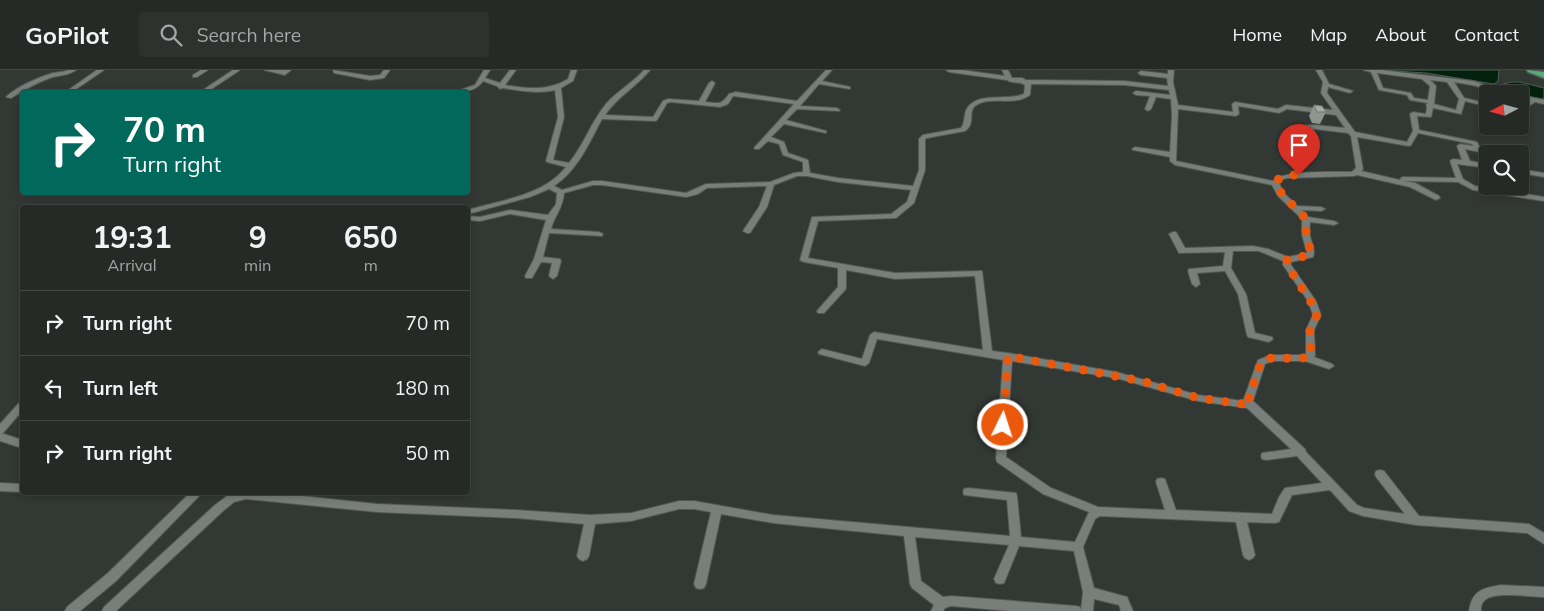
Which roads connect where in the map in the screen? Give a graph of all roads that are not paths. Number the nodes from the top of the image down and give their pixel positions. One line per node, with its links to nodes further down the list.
1 (73, 70): 45 (street)
2 (102, 70): 38 (street)
3 (205, 70): 24 (street)
4 (237, 70): 39 (street)
5 (267, 70): 6 (street)
6 (288, 70)
7 (336, 70): 8 (street)
8 (387, 70)
9 (487, 70): 25 (street)
10 (512, 70): 34 (street)
11 (574, 70): 35 (street)
12 (647, 70): 60 (street)
13 (829, 70): 29 (street)
14 (949, 70): 26 (street)
15 (1005, 70): 26 (street)
16 (1319, 70): 32 (street)
17 (1356, 70): 18 (street)
18 (1366, 70): 20 (street)
19 (1531, 70): 23 (main road)
20 (1374, 72): 27 (street); 53 (street)
21 (1141, 73): 22 (street)
22 (1171, 73): 37 (street)
23 (1544, 74)
24 (195, 76)
25 (482, 78): 34 (street); 40 (street)
26 (1008, 78): 30 (street)
27 (1425, 78): 28 (street); 53 (street)
28 (1450, 81): 33 (street); 47 (street)
29 (817, 82): 36 (street); 55 (street)
30 (1026, 82): 37 (street); 83 (street)
31 (712, 83): 51 (street)
32 (1327, 85): 41 (street); 59 (street)
33 (1484, 85)
34 (503, 88): 35 (street); 44 (street)
35 (558, 88): 73 (street)
36 (848, 88)
37 (1170, 88): 46 (street)
38 (72, 90)
39 (207, 90)
40 (466, 90)
41 (1350, 91)
42 (1136, 93): 43 (street)
43 (1154, 95): 46 (street); 57 (street)
44 (500, 96)
45 (9, 97)
46 (1172, 98): 56 (street)
47 (1462, 99): 52 (street); 53 (street)
48 (1529, 99): 49 (street)
49 (1534, 100): 50 (street); 54 (street)
50 (1544, 102)
51 (701, 103): 55 (street); 60 (street)
52 (1479, 103)
53 (1430, 104): 63 (street)
54 (1529, 104)
55 (796, 105): 58 (street); 61 (street)
56 (1175, 107): 59 (street); 70 (street)
57 (1148, 108)
58 (837, 110)
59 (1339, 113): 65 (street)
60 (600, 117): 73 (street)
61 (781, 121): 64 (street); 66 (street)
62 (1292, 128): 65 (street)
63 (1416, 131): 65 (street); 69 (street)
64 (824, 132)
65 (1352, 133): 75 (street)
66 (768, 138): 67 (street); 76 (street)
67 (757, 148)
68 (1135, 149): 70 (street)
69 (1477, 149): 71 (street)
70 (1173, 155): 80 (street)
71 (1466, 163): 72 (street); 79 (street)
72 (1479, 165)
73 (571, 166): 82 (street)
74 (1529, 172): 77 (street)
75 (1359, 173): 78 (street); 80 (street)
76 (807, 174): 81 (street); 83 (street)
77 (1544, 174)
78 (1388, 179): 79 (street); 85 (street)
79 (1460, 180): 86 (street)
80 (1275, 183): 87 (street)
81 (771, 184): 84 (street); 95 (street)
82 (549, 186): 84 (street); 89 (street)
83 (915, 188): 101 (street)
84 (561, 192): 91 (street)
85 (1436, 198)
86 (1544, 199)
87 (1296, 208): 88 (street); 92 (street)
88 (1321, 209)
89 (470, 212)
90 (470, 218): 91 (street)
91 (550, 218): 94 (street)
92 (1306, 219): 93 (street); 100 (street)
93 (1334, 223)
94 (548, 231): 96 (street); 99 (street)
95 (747, 231)
96 (599, 234)
97 (1173, 234): 98 (street)
98 (1229, 249): 100 (street); 102 (street)
99 (538, 259): 103 (street); 104 (street)
100 (1287, 260): 111 (street)
101 (842, 266): 106 (street); 109 (street)
102 (1227, 268): 105 (street); 107 (street)
103 (529, 276)
104 (553, 276)
105 (1196, 284)
106 (821, 311)
107 (1269, 339)
108 (822, 352): 109 (street)
109 (988, 353): 110 (street)
110 (1008, 356): 113 (street); 128 (street)
111 (1306, 358): 112 (street); 113 (street)
112 (1329, 366)
113 (1250, 405): 118 (street)
114 (20, 407): 115 (street)
115 (0, 430)
116 (0, 437): 117 (street)
117 (20, 443)
118 (1300, 452): 119 (street); 122 (street)
119 (1266, 456)
120 (1380, 474): 132 (street)
121 (1161, 482): 129 (street)
122 (1331, 486): 130 (street); 132 (street)
123 (0, 487): 124 (street)
124 (20, 488)
125 (968, 492): 135 (street)
126 (195, 495): 144 (street)
127 (717, 509): 131 (street); 133 (street); 140 (street)
128 (1098, 511): 129 (street); 136 (street)
129 (1172, 514): 130 (street)
130 (1241, 518): 137 (street)
131 (590, 520): 138 (street); 145 (street)
132 (1416, 520): 134 (street)
133 (909, 531): 135 (street); 143 (street)
134 (1544, 539)
135 (1016, 541): 136 (street); 139 (street)
136 (1078, 547): 141 (street)
137 (1249, 555)
138 (583, 556)
139 (1000, 578)
140 (700, 584)
141 (1089, 592): 147 (street); 148 (street)
142 (1544, 592): 149 (street)
143 (939, 607): 146 (street)
144 (71, 611)
145 (108, 611)
146 (1076, 611)
147 (1087, 611)
148 (1127, 611)
149 (1475, 611)

